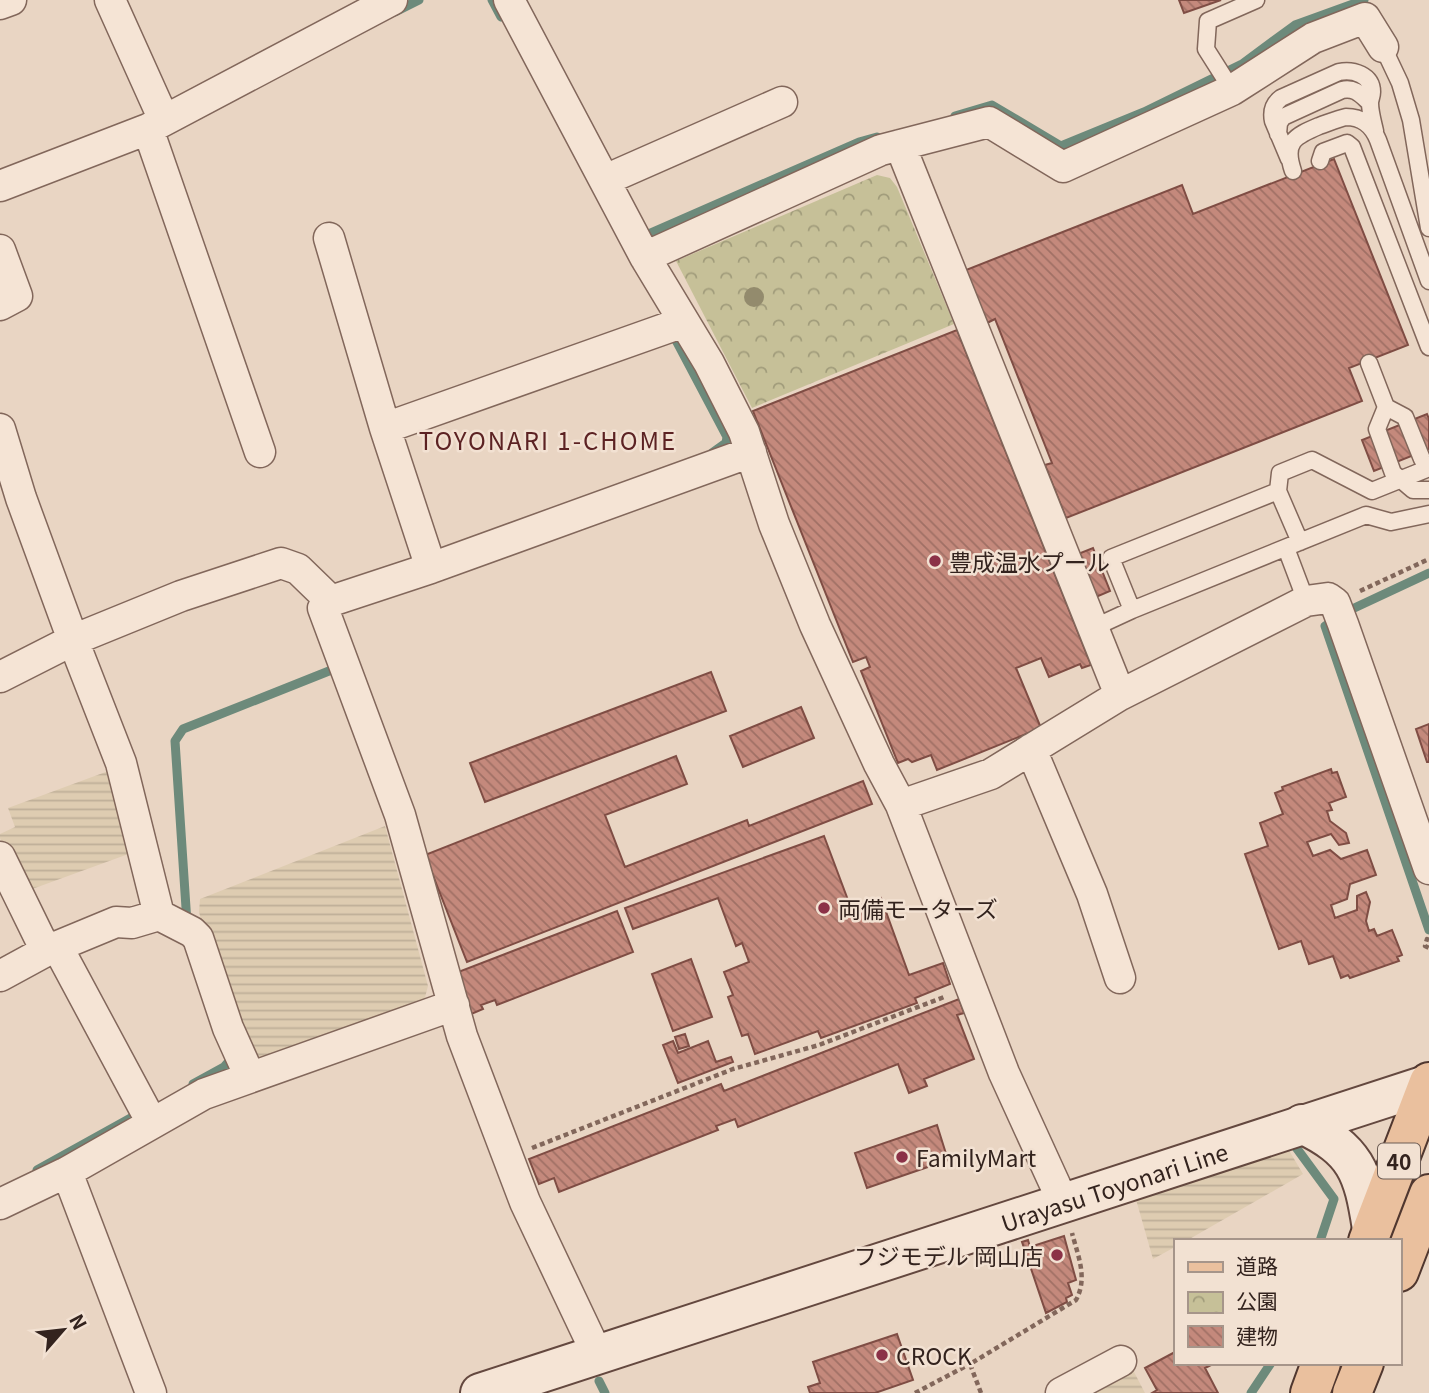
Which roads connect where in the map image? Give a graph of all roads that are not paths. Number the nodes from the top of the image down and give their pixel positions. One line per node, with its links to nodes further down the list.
1 (11, 0): 6 (street)
2 (110, 0): 11 (street)
3 (392, 0): 11 (street)
4 (509, 0): 14 (street)
5 (1256, 0): 8 (lane)
6 (0, 4)
7 (1383, 47): 8 (street); 16 (lane)
8 (1230, 87): 12 (street)
9 (782, 102): 14 (street)
10 (1375, 131): 10 (lane); 20 (lane)
11 (154, 132): 15 (street); 29 (street)
12 (900, 145): 18 (street); 40 (street)
13 (1320, 161): 23 (lane)
14 (605, 180): 18 (street)
15 (0, 186)
16 (1429, 228)
17 (328, 238): 27 (street)
18 (639, 245): 22 (street)
19 (0, 250): 21 (street)
20 (1429, 281)
21 (0, 305)
22 (674, 326): 27 (street); 28 (street)
23 (1429, 347)
24 (1368, 363): 25 (lane)
25 (1387, 407): 30 (lane); 31 (lane)
26 (0, 429): 41 (street)
27 (385, 429): 36 (street)
28 (751, 452): 36 (street); 45 (street)
29 (260, 453)
30 (1429, 468): 31 (lane)
31 (1399, 480): 32 (lane); 33 (lane)
32 (1429, 490)
33 (1278, 491): 35 (lane); 39 (lane)
34 (1429, 514): 35 (lane)
35 (1293, 545): 38 (lane); 39 (lane)
36 (428, 560): 37 (street)
37 (326, 596): 41 (street); 52 (street)
38 (1330, 609): 43 (street); 47 (street)
39 (1132, 610): 40 (lane)
40 (1093, 628): 43 (street)
41 (73, 640): 42 (street); 48 (street)
42 (0, 677)
43 (1120, 695): 44 (street)
44 (1031, 749): 45 (street); 51 (street)
45 (901, 805): 59 (street)
46 (0, 857): 49 (street)
47 (1429, 869)
48 (177, 924): 49 (street); 53 (street)
49 (51, 949): 50 (street); 55 (street)
50 (0, 976)
51 (1121, 978)
52 (446, 1008): 53 (street); 63 (street)
53 (250, 1077): 55 (street)
54 (1429, 1083): 56 (main road, Urayasu Toyonari Line); 61 (main road, 40)
55 (147, 1115): 57 (street)
56 (1302, 1124): 59 (main road, Urayasu Toyonari Line); 61 (main road)
57 (67, 1172): 60 (street); 67 (street)
58 (1429, 1194): 62 (main road, 40)
59 (1063, 1202): 63 (main road, Urayasu Toyonari Line)
60 (0, 1204)
61 (1370, 1235)
62 (1401, 1267)
63 (597, 1354): 68 (main road, Urayasu Toyonari Line)
64 (1121, 1361): 69 (street)
65 (1320, 1365): 70 (main road)
66 (1363, 1365): 71 (main road)
67 (151, 1393)
68 (480, 1393)
69 (1060, 1393)
70 (1310, 1393)
71 (1353, 1393)

